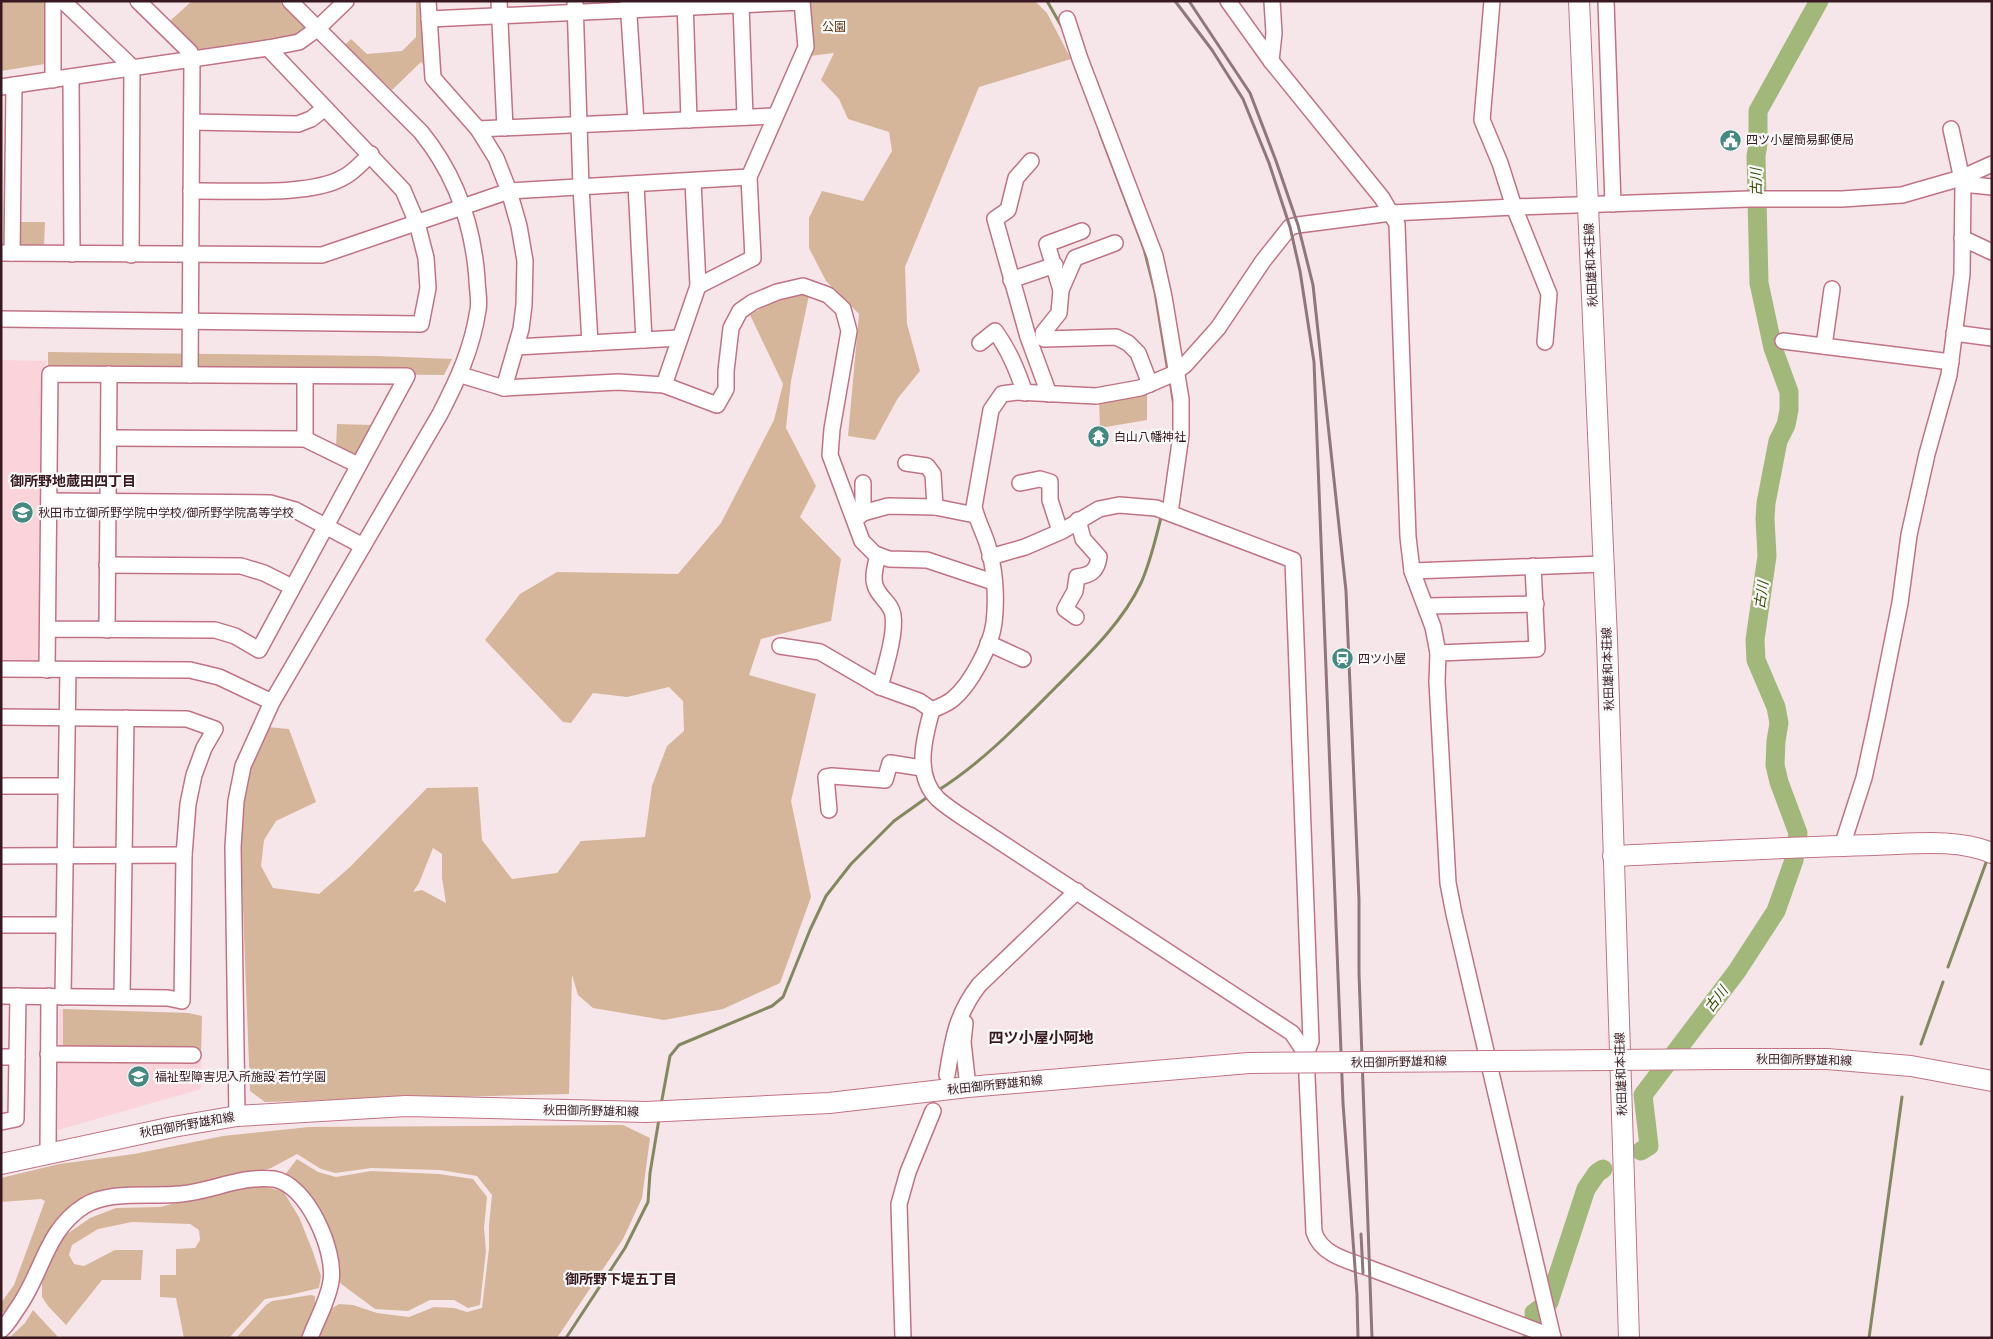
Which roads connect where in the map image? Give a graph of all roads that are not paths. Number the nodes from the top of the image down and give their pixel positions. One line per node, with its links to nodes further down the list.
1 (53, 1): 26 (street)
2 (63, 1): 24 (street)
3 (138, 1): 22 (street)
4 (290, 1): 20 (street)
5 (346, 1): 20 (street)
6 (428, 1): 18 (street)
7 (1228, 1): 23 (street)
8 (1272, 1): 23 (street)
9 (1492, 1): 52 (street)
10 (1579, 1): 50 (main road, 秋田雄和本荘線)
11 (1606, 1): 49 (street)
12 (779, 2): 14 (street); 29 (street)
13 (685, 4): 14 (street); 15 (street); 31 (street)
14 (741, 5): 30 (street)
15 (628, 6): 16 (street); 33 (street)
16 (575, 7): 17 (street); 34 (street)
17 (500, 8): 18 (street); 35 (street)
18 (430, 19): 36 (street)
19 (1067, 19): 86 (street)
20 (317, 29): 21 (street); 51 (street)
21 (268, 48): 22 (street); 28 (street)
22 (192, 58): 24 (street); 32 (street)
23 (1271, 61): 53 (street)
24 (132, 67): 25 (street); 61 (street)
25 (71, 77): 26 (street); 60 (street)
26 (53, 80): 27 (street)
27 (7, 86): 59 (street)
28 (325, 108): 32 (street); 38 (street)
29 (774, 116): 30 (street); 41 (street)
30 (745, 117): 31 (street)
31 (689, 120): 33 (street)
32 (192, 122): 47 (street)
33 (636, 122): 34 (street)
34 (579, 124): 35 (street); 45 (street)
35 (505, 128): 36 (street)
36 (478, 129): 48 (street)
37 (1951, 129): 43 (street)
38 (371, 154): 47 (street); 54 (street)
39 (1031, 161): 64 (street)
40 (1992, 164): 43 (street)
41 (749, 177): 42 (street); 65 (street)
42 (693, 181): 44 (street); 65 (street)
43 (1962, 181): 46 (street); 49 (street); 56 (street)
44 (636, 184): 45 (street); 73 (street)
45 (581, 187): 48 (street); 77 (street)
46 (1992, 187)
47 (191, 191): 62 (street)
48 (509, 192): 51 (street); 80 (street)
49 (1614, 204): 50 (street)
50 (1588, 205): 52 (street); 109 (main road, 秋田雄和本荘線)
51 (463, 206): 54 (street); 84 (street)
52 (1514, 207): 53 (street); 76 (street)
53 (1391, 213): 86 (street); 112 (street)
54 (417, 223): 62 (street); 69 (street)
55 (1082, 231): 63 (street)
56 (1962, 238): 58 (street); 70 (street)
57 (1114, 243): 67 (street)
58 (1992, 252)
59 (7, 253): 60 (street)
60 (72, 254): 61 (street)
61 (131, 255): 62 (street)
62 (190, 256): 69 (street)
63 (1055, 266): 64 (street); 67 (street)
64 (1012, 280): 75 (street)
65 (698, 286): 71 (street)
66 (1832, 289): 79 (street)
67 (1061, 290): 75 (street)
68 (1, 319): 69 (street)
69 (189, 321): 83 (street)
70 (1954, 333): 72 (street); 81 (street)
71 (680, 338): 73 (street); 87 (street)
72 (1992, 338)
73 (644, 340): 77 (street)
74 (1783, 341): 79 (street)
75 (1038, 342): 86 (street); 90 (street)
76 (1545, 342)
77 (590, 343): 80 (street)
78 (980, 343): 89 (street)
79 (1824, 346): 81 (street)
80 (516, 347): 88 (street)
81 (1951, 362): 137 (street)
82 (110, 374): 83 (street); 91 (street); 97 (street)
83 (190, 375): 85 (street)
84 (461, 375): 88 (street); 106 (street)
85 (305, 376): 92 (street); 94 (street)
86 (1165, 377): 90 (street); 100 (street)
87 (664, 385): 88 (street); 102 (street)
88 (504, 388)
89 (1024, 393): 90 (street); 101 (street)
90 (1049, 394)
91 (109, 438): 92 (street); 98 (street)
92 (305, 439): 94 (street)
93 (906, 463): 99 (street)
94 (358, 465): 104 (street)
95 (863, 483): 102 (street)
96 (1020, 483): 105 (street)
97 (50, 501): 98 (street); 118 (street)
98 (108, 502): 104 (street); 110 (street)
99 (935, 508): 101 (street); 102 (street)
100 (1165, 512): 103 (street); 153 (street)
101 (975, 515): 108 (street)
102 (859, 517): 107 (street)
103 (1078, 520): 105 (street); 117 (street)
104 (324, 527): 106 (street); 114 (street)
105 (1060, 531): 108 (street)
106 (363, 546): 128 (street)
107 (878, 555): 113 (street); 127 (street)
108 (990, 557): 113 (street)
109 (1603, 564): 111 (street); 143 (main road, 秋田雄和本荘線)
110 (107, 565): 114 (street); 119 (street)
111 (1533, 566): 112 (street); 115 (street)
112 (1412, 571): 116 (street)
113 (993, 582): 120 (street)
114 (292, 587): 119 (street)
115 (1536, 604): 116 (street); 122 (street)
116 (1426, 606): 122 (street)
117 (1076, 617)
118 (48, 629): 119 (street); 125 (street)
119 (107, 630)
120 (988, 643): 123 (street); 129 (street)
121 (780, 646): 127 (street)
122 (1438, 653): 166 (street)
123 (1023, 659)
124 (1, 669): 125 (street)
125 (47, 670): 126 (street)
126 (68, 670): 128 (street); 131 (street)
127 (880, 687): 129 (street)
128 (272, 702): 161 (street)
129 (932, 710): 133 (street)
130 (1, 717): 131 (street)
131 (67, 717): 132 (street); 135 (street)
132 (126, 718): 139 (street); 142 (street)
133 (922, 768): 136 (street); 144 (street)
134 (1, 786): 135 (street)
135 (66, 786): 141 (street)
136 (829, 810)
137 (1842, 846): 138 (main road); 143 (main road)
138 (1989, 851)
139 (184, 855): 142 (street); 150 (street)
140 (1, 856): 141 (street)
141 (65, 856): 142 (street); 146 (street)
142 (124, 856): 150 (street)
143 (1613, 856): 169 (main road, 秋田雄和本荘線)
144 (1077, 891): 151 (street); 153 (street)
145 (1, 925): 146 (street)
146 (64, 925): 149 (street)
147 (1, 996): 148 (street)
148 (18, 996): 149 (street); 156 (street)
149 (56, 997): 150 (street); 152 (street)
150 (122, 997)
151 (966, 1002): 157 (street); 159 (street)
152 (48, 1054): 154 (street); 163 (street)
153 (1306, 1054): 166 (street)
154 (193, 1055)
155 (1, 1057): 156 (street)
156 (17, 1057): 162 (street)
157 (947, 1074)
158 (1992, 1081): 159 (main road, 秋田御所野雄和線, bridge)
159 (968, 1087): 161 (main road, 秋田御所野雄和線)
160 (933, 1111): 168 (street)
161 (237, 1116): 163 (main road, 秋田御所野雄和線)
162 (1, 1122)
163 (48, 1152): 164 (main road, 秋田御所野雄和線)
164 (1, 1164)
165 (1, 1330): 167 (street)
166 (1545, 1334)
167 (310, 1338)
168 (903, 1338)
169 (1629, 1338)

